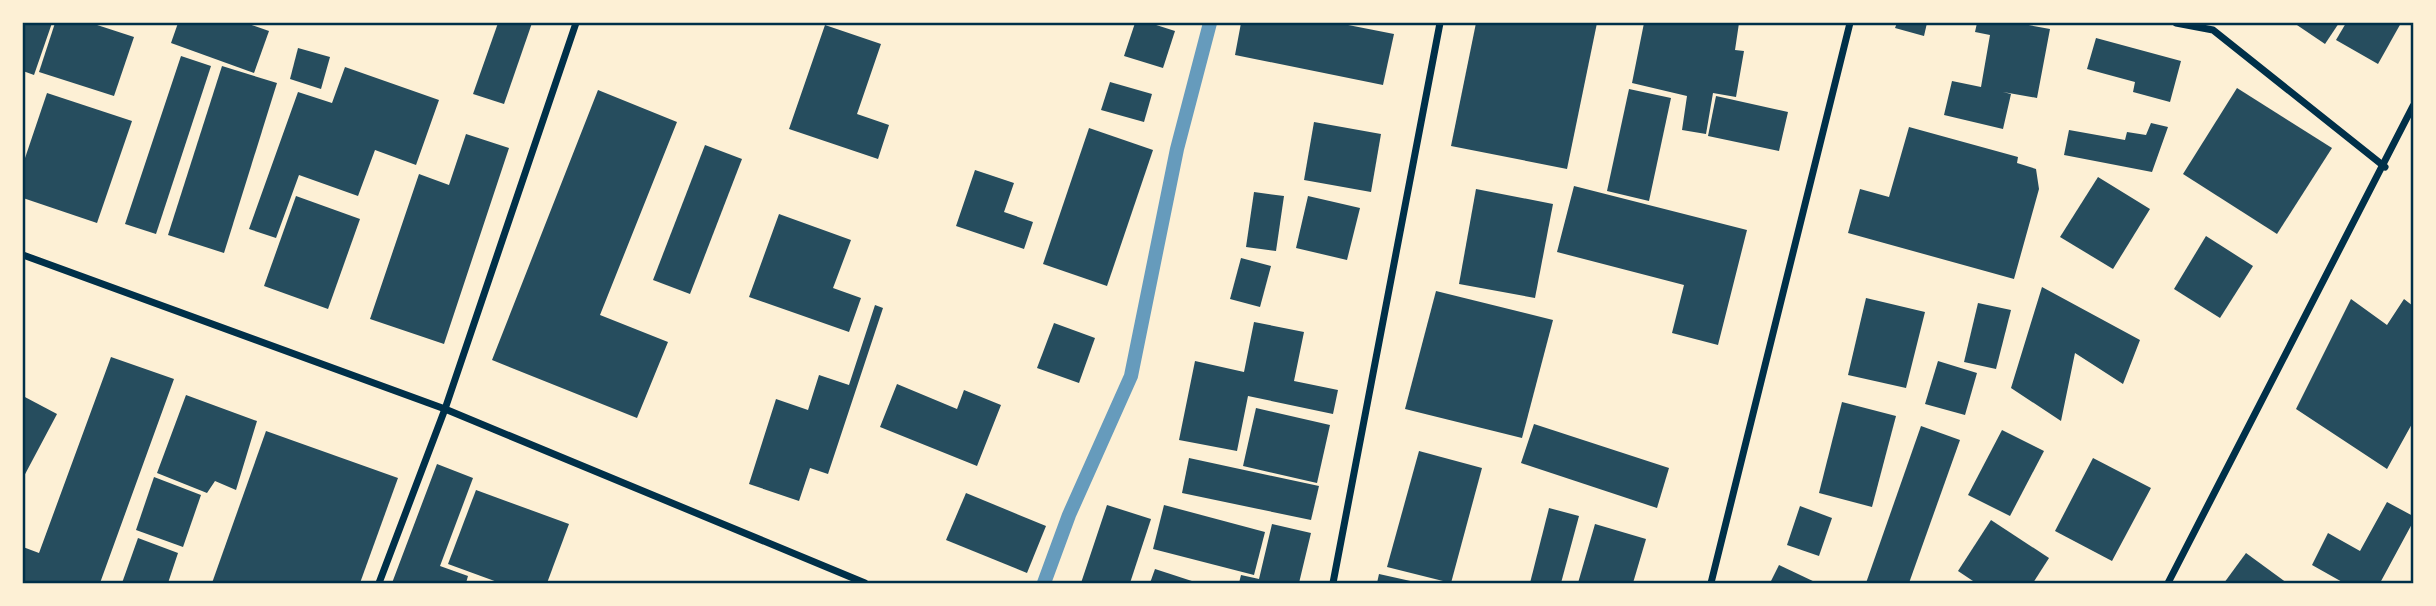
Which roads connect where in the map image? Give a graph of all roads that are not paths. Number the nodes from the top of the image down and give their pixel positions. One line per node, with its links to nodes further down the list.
1 (576, 23): 9 (street)
2 (1440, 23): 12 (street)
3 (1850, 23): 13 (street)
4 (2176, 23): 5 (street)
5 (2215, 27): 7 (street)
6 (2413, 106): 7 (street)
7 (2385, 167): 14 (street)
8 (23, 255): 9 (street)
9 (445, 409): 10 (street); 11 (street)
10 (379, 583)
11 (865, 583)
12 (1333, 583)
13 (1711, 583)
14 (2168, 583)

